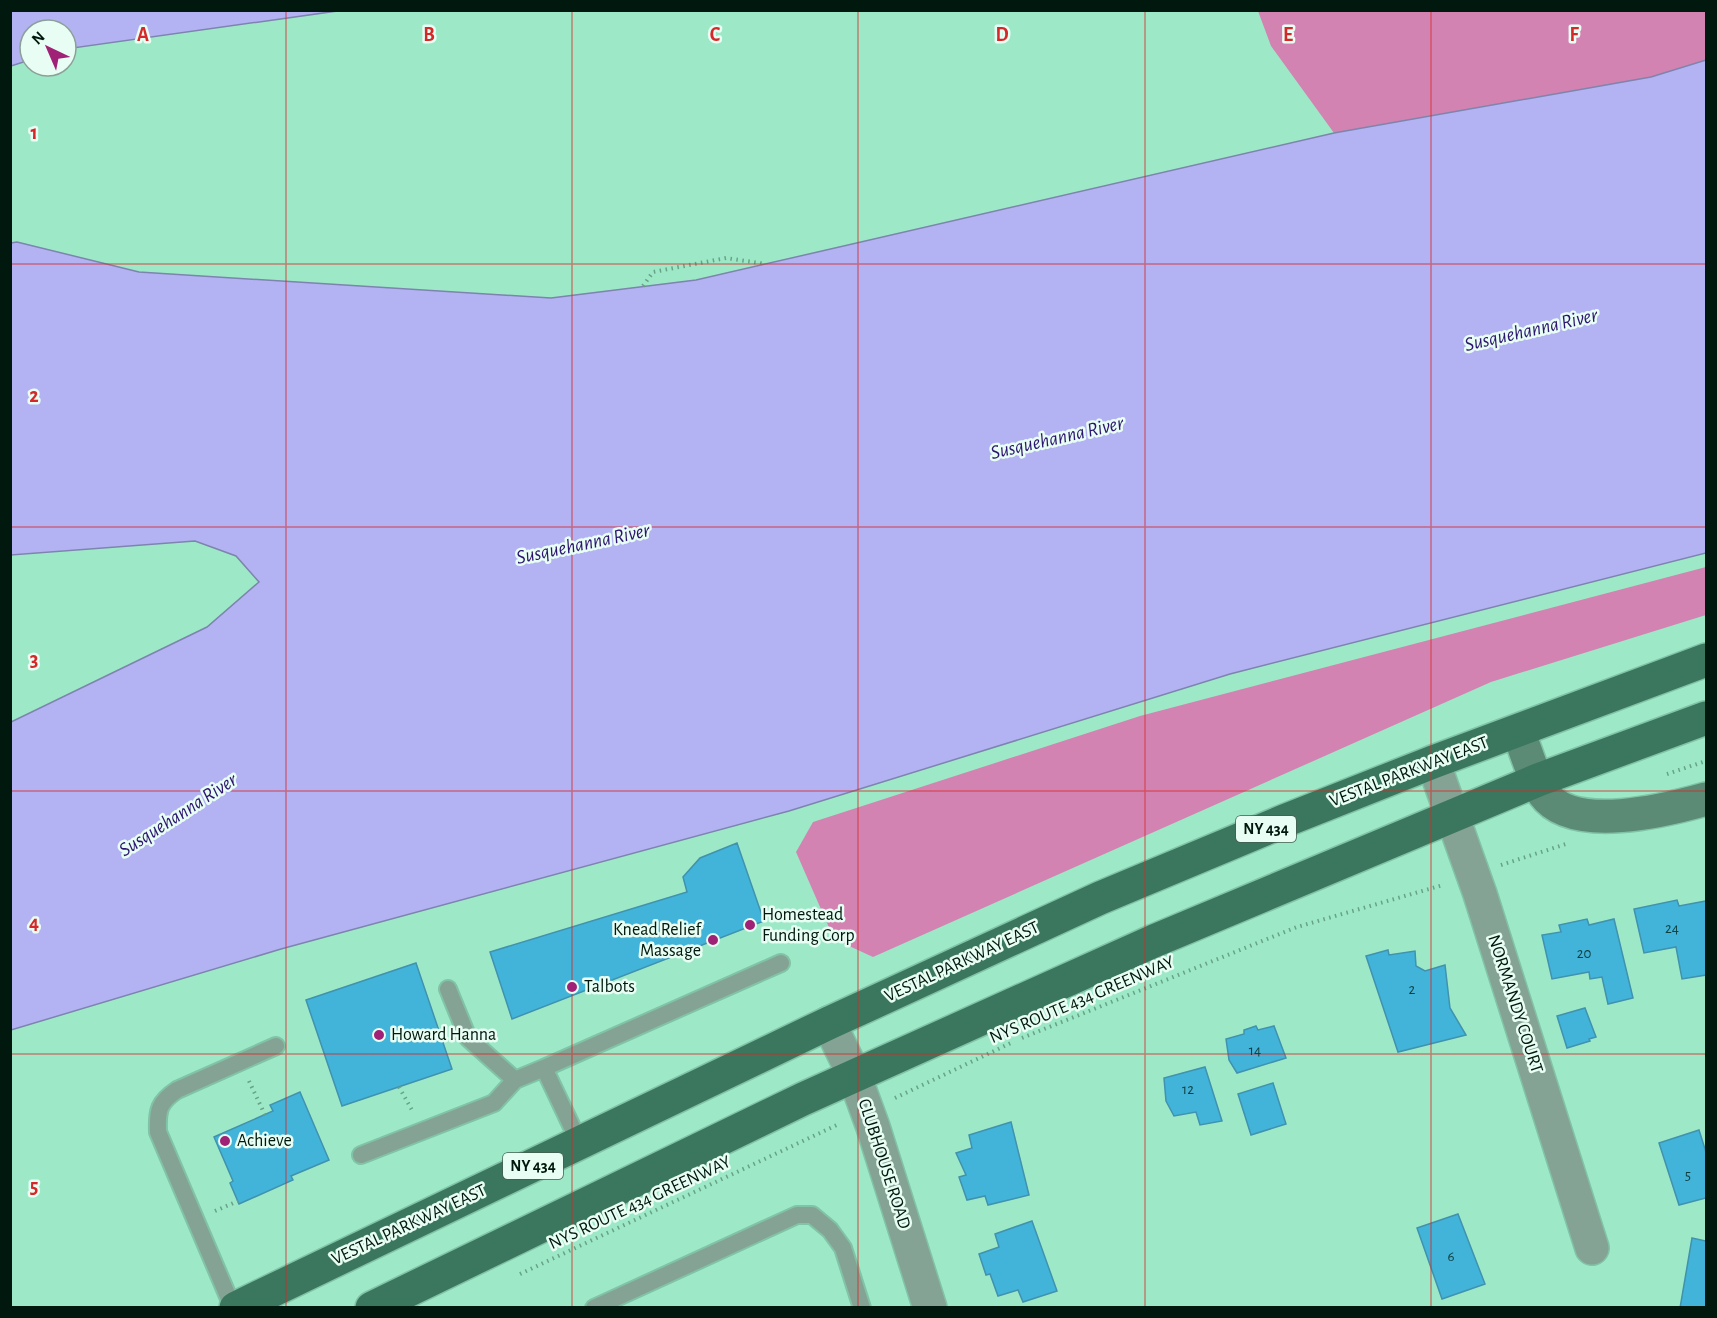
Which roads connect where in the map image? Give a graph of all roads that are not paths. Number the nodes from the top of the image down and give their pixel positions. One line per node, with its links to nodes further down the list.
1 (1707, 660): 3 (main road, VESTAL PARKWAY EAST / NY 434)
2 (1707, 718): 5 (main road)
3 (1518, 730): 4 (main road, VESTAL PARKWAY EAST / NY 434); 5 (street)
4 (1433, 762): 7 (street, NORMANDY COURT); 10 (main road, VESTAL PARKWAY EAST / NY 434)
5 (1538, 780): 6 (street); 7 (main road)
6 (1707, 799)
7 (1452, 814): 13 (main road); 17 (street, NORMANDY COURT)
8 (781, 963): 12 (lane)
9 (448, 989): 14 (lane)
10 (829, 1023): 13 (street, CLUBHOUSE ROAD); 15 (main road, VESTAL PARKWAY EAST / NY 434)
11 (276, 1046): 19 (lane)
12 (544, 1068): 14 (lane); 15 (lane)
13 (854, 1075): 18 (main road); 22 (street, CLUBHOUSE ROAD)
14 (515, 1080): 16 (lane)
15 (580, 1144): 19 (main road, VESTAL PARKWAY EAST / NY 434)
16 (361, 1155)
17 (1592, 1248)
18 (390, 1303)
19 (235, 1308)
20 (594, 1308): 21 (lane)
21 (862, 1308)
22 (930, 1308)

